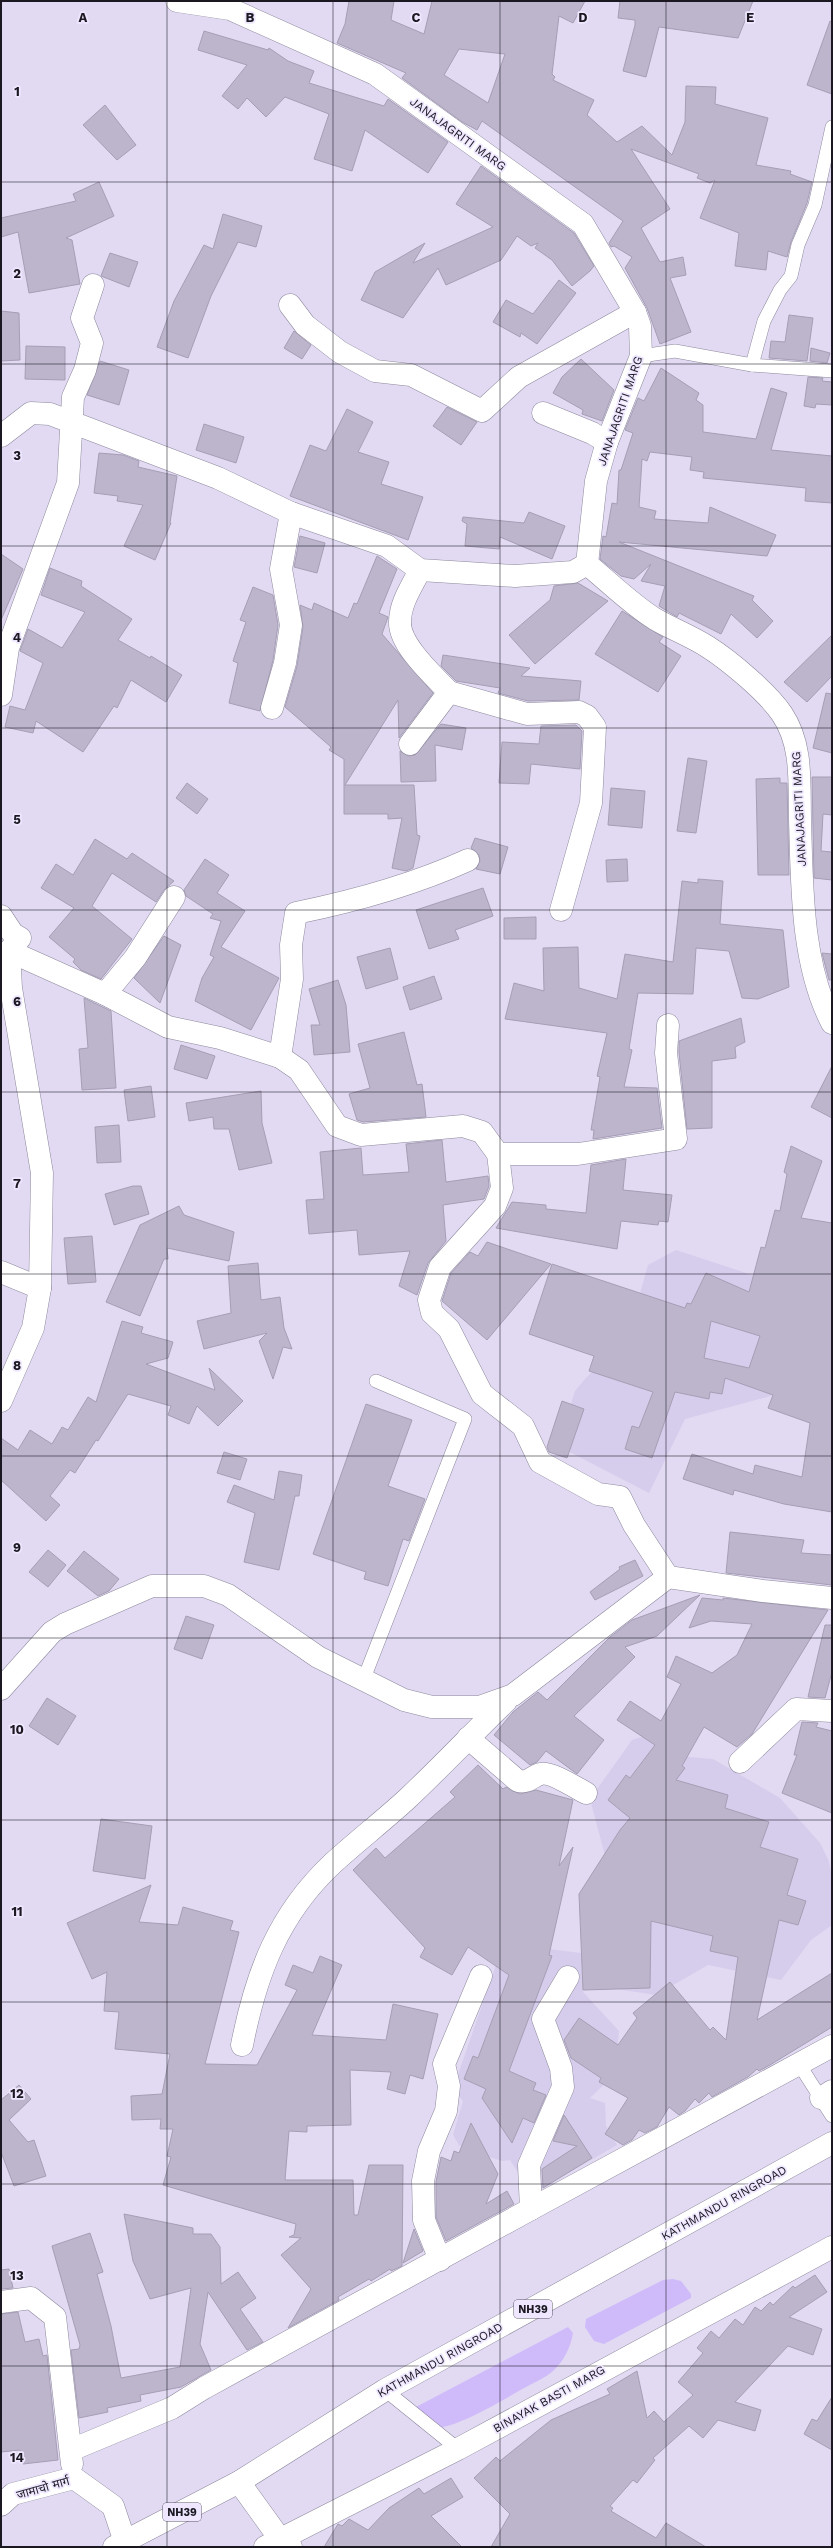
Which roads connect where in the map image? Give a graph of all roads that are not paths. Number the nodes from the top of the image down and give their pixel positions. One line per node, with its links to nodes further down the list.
1 (177, 1): 2 (main road, JANAJAGRITI MARG)
2 (234, 5): 6 (main road, JANAJAGRITI MARG)
3 (832, 127): 8 (lane)
4 (93, 285): 11 (main road)
5 (290, 305): 6 (main road)
6 (634, 312): 7 (main road, JANAJAGRITI MARG)
7 (641, 356): 8 (lane); 13 (main road, JANAJAGRITI MARG)
8 (752, 365): 9 (lane)
9 (832, 372)
10 (543, 413): 13 (main road)
11 (70, 421): 12 (main road); 14 (main road); 18 (main road)
12 (1, 436)
13 (607, 442): 15 (main road, JANAJAGRITI MARG)
14 (291, 513): 16 (main road); 19 (main road)
15 (587, 564): 16 (main road); 28 (main road, JANAJAGRITI MARG)
16 (420, 570): 17 (main road)
17 (449, 692): 20 (main road); 23 (main road)
18 (1, 695)
19 (272, 708)
20 (410, 744)
21 (468, 860): 30 (main road)
22 (174, 897): 27 (main road)
23 (561, 910)
24 (1, 916): 25 (main road)
25 (9, 951): 26 (main road); 27 (main road); 33 (main road)
26 (1, 973)
27 (105, 994): 30 (main road)
28 (832, 1023)
29 (668, 1025): 31 (main road)
30 (280, 1056): 31 (main road)
31 (498, 1154): 36 (main road)
32 (1, 1272): 33 (main road)
33 (40, 1288): 35 (main road)
34 (376, 1381): 38 (lane)
35 (1, 1401)
36 (668, 1578): 37 (main road); 40 (main road)
37 (832, 1598)
38 (363, 1681): 39 (main road); 40 (main road)
39 (1, 1689)
40 (513, 1695): 42 (main road)
41 (832, 1711): 43 (main road)
42 (468, 1738): 44 (main road); 47 (main road)
43 (740, 1762)
44 (586, 1793)
45 (481, 1976): 55 (main road)
46 (568, 1977): 53 (main road)
47 (242, 2045)
48 (832, 2046): 49 (main road)
49 (799, 2064): 50 (lane); 53 (main road)
50 (826, 2095): 51 (lane)
51 (832, 2116)
52 (832, 2143): 57 (main road, KATHMANDU RINGROAD / NH39)
53 (531, 2209): 55 (main road)
54 (832, 2247): 58 (main road, BINAYAK BASTI MARG)
55 (440, 2260): 59 (main road)
56 (1, 2302): 59 (main road)
57 (385, 2390): 58 (lane); 61 (main road, KATHMANDU RINGROAD / NH39)
58 (458, 2449): 63 (main road, BINAYAK BASTI MARG)
59 (71, 2450): 60 (main road)
60 (74, 2478): 62 (main road, जामाचो मार्ग); 64 (main road, जामाचो मार्ग)
61 (239, 2482): 63 (main road); 64 (main road, KATHMANDU RINGROAD / NH39)
62 (1, 2505)
63 (278, 2544)
64 (122, 2545)

